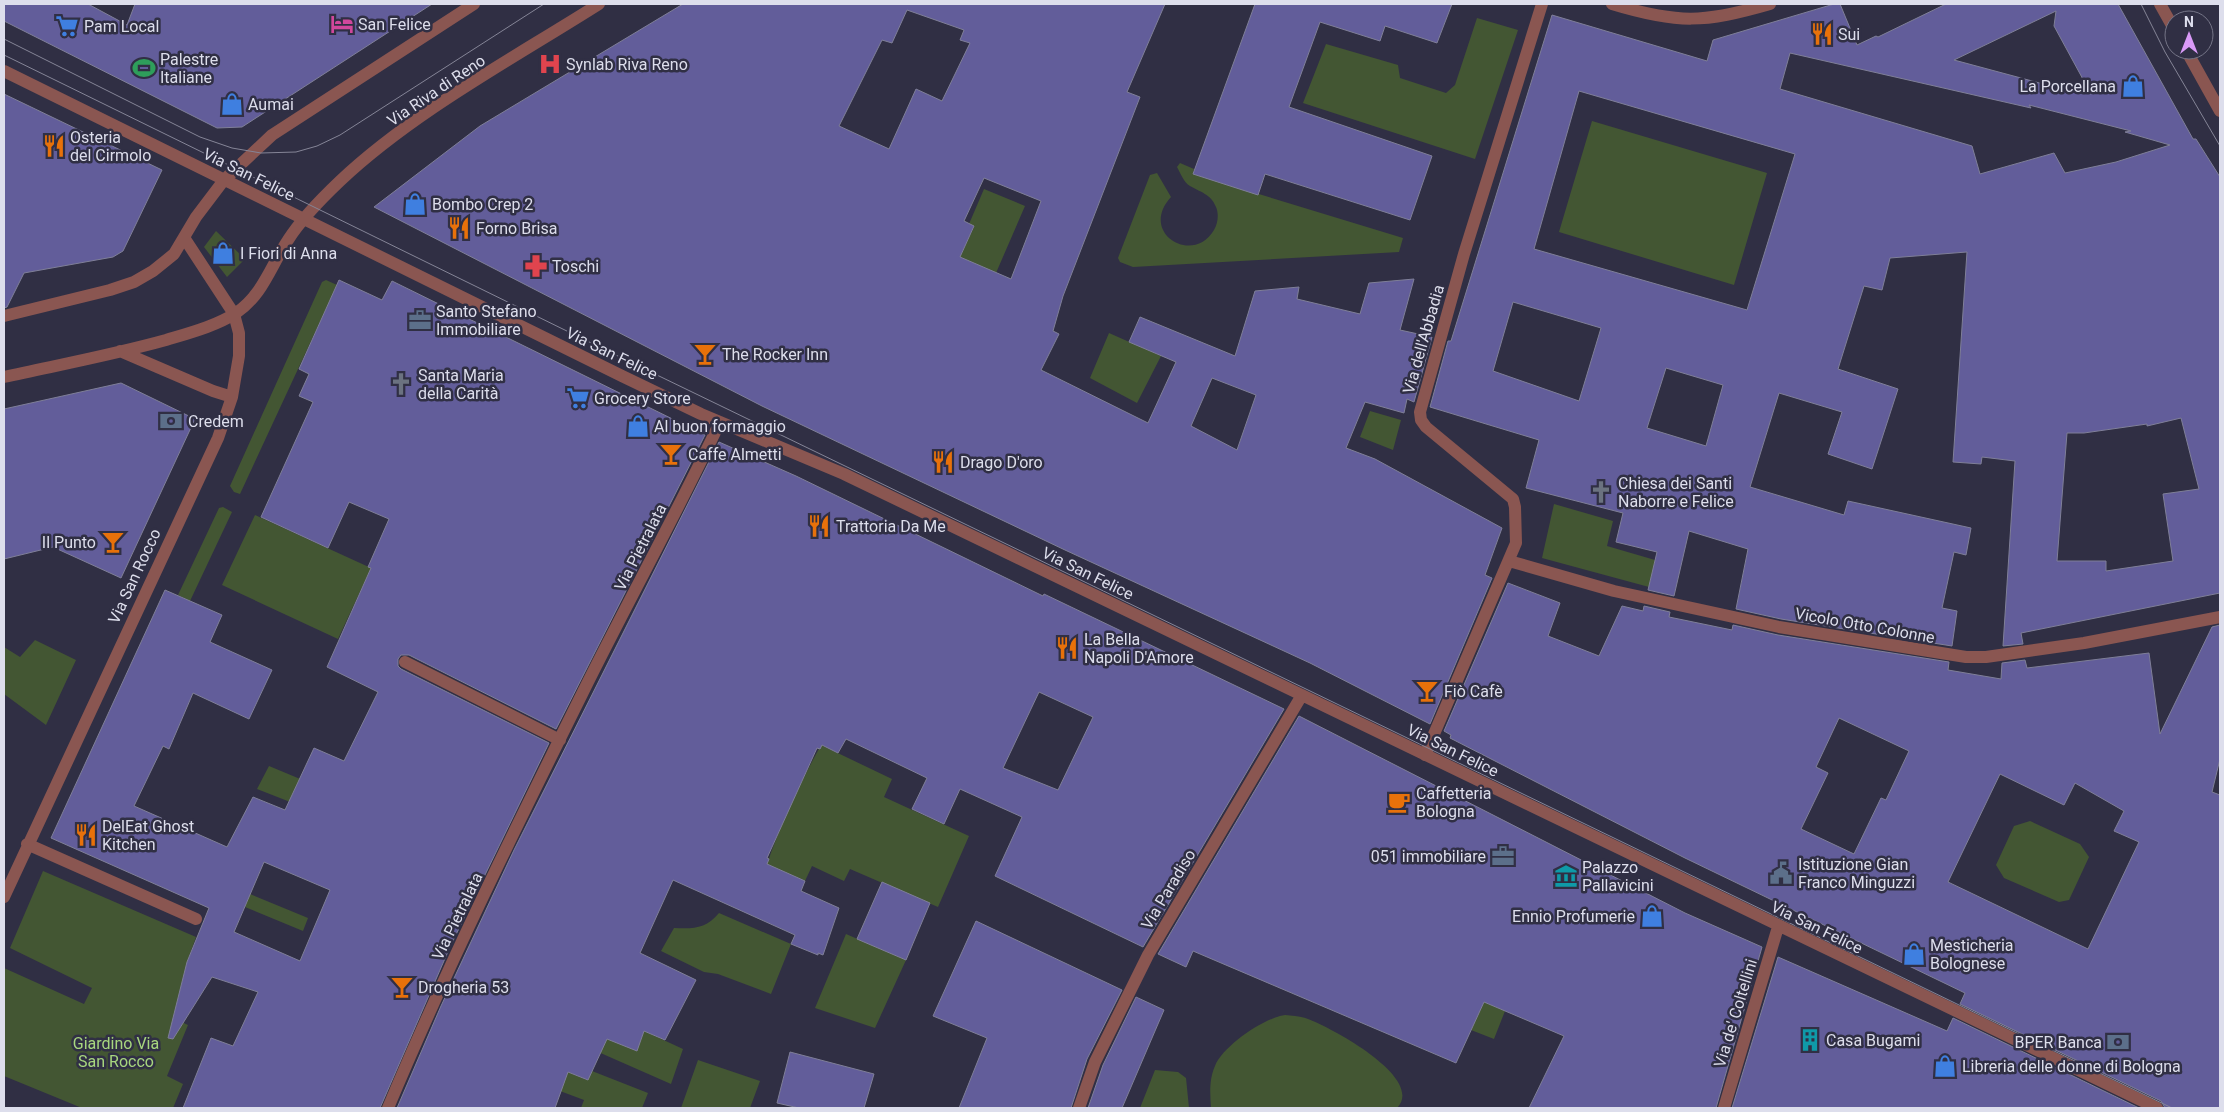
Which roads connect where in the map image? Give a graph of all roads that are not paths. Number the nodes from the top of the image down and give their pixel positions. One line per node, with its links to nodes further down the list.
1 (474, 4): 9 (street)
2 (599, 4): 10 (street, Via Riva di Reno)
3 (1542, 4): 18 (street, Via dell'Abbadia)
4 (1612, 4): 5 (street)
5 (1770, 4)
6 (2191, 60): 8 (street)
7 (4, 71): 9 (street, Via San Felice)
8 (2220, 112)
9 (224, 180): 10 (street, Via San Felice); 11 (street)
10 (303, 219): 12 (street, Via Riva di Reno); 17 (street, Via San Felice)
11 (185, 239): 12 (street); 13 (street)
12 (234, 314): 14 (street, Via Riva di Reno); 16 (street, Via San Rocco)
13 (4, 316)
14 (120, 351): 15 (street, Via Riva di Reno); 16 (street)
15 (4, 377)
16 (232, 397): 24 (street, Via San Rocco)
17 (720, 422): 21 (street, Via San Felice); 22 (street, Via Pietralata)
18 (1509, 561): 19 (street, Vicolo Otto Colonne); 23 (street, Via dell'Abbadia)
19 (2220, 617)
20 (405, 662): 22 (street)
21 (1302, 695): 23 (street, Via San Felice); 29 (street, Via Paradiso)
22 (560, 740): 28 (street, Via Pietralata)
23 (1425, 755): 27 (street, Via San Felice)
24 (27, 844): 25 (street, Via San Rocco); 26 (street)
25 (4, 897)
26 (196, 919)
27 (1778, 927): 30 (street, Via de' Coltellini); 31 (street, Via San Felice)
28 (388, 1108)
29 (1079, 1108)
30 (1724, 1108)
31 (2157, 1108)

